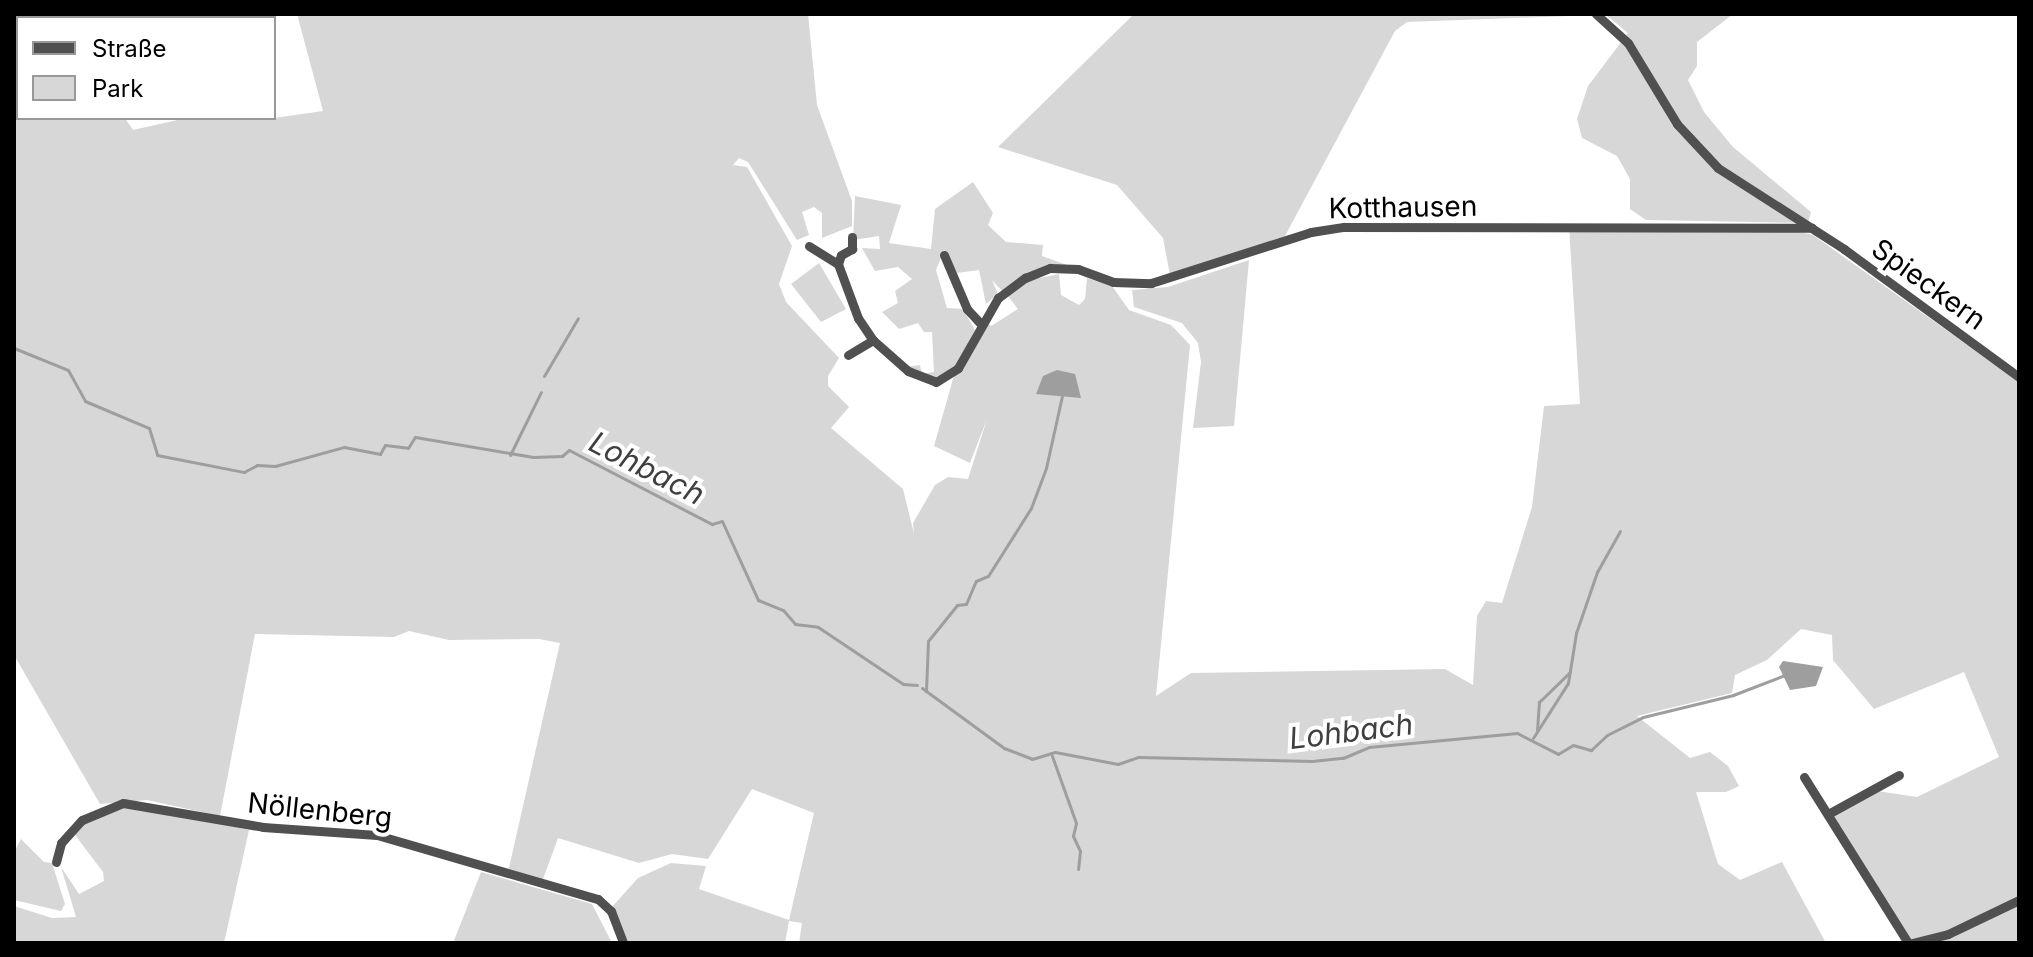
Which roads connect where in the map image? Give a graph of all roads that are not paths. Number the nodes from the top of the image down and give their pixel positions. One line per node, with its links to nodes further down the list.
1 (1596, 14): 2 (street, Spieckern)
2 (1812, 228): 7 (street, Kotthausen); 10 (street, Spieckern)
3 (852, 237): 6 (street)
4 (809, 246): 6 (street)
5 (944, 255): 7 (street)
6 (838, 264): 8 (street, Kotthausen)
7 (980, 323): 8 (street, Kotthausen)
8 (873, 340): 9 (street)
9 (848, 355)
10 (2019, 377)
11 (1899, 775): 13 (street)
12 (1804, 777): 13 (street)
13 (1828, 814): 17 (street)
14 (56, 862): 16 (street, Nöllenberg)
15 (2019, 900): 17 (street)
16 (623, 943)
17 (1910, 943)

